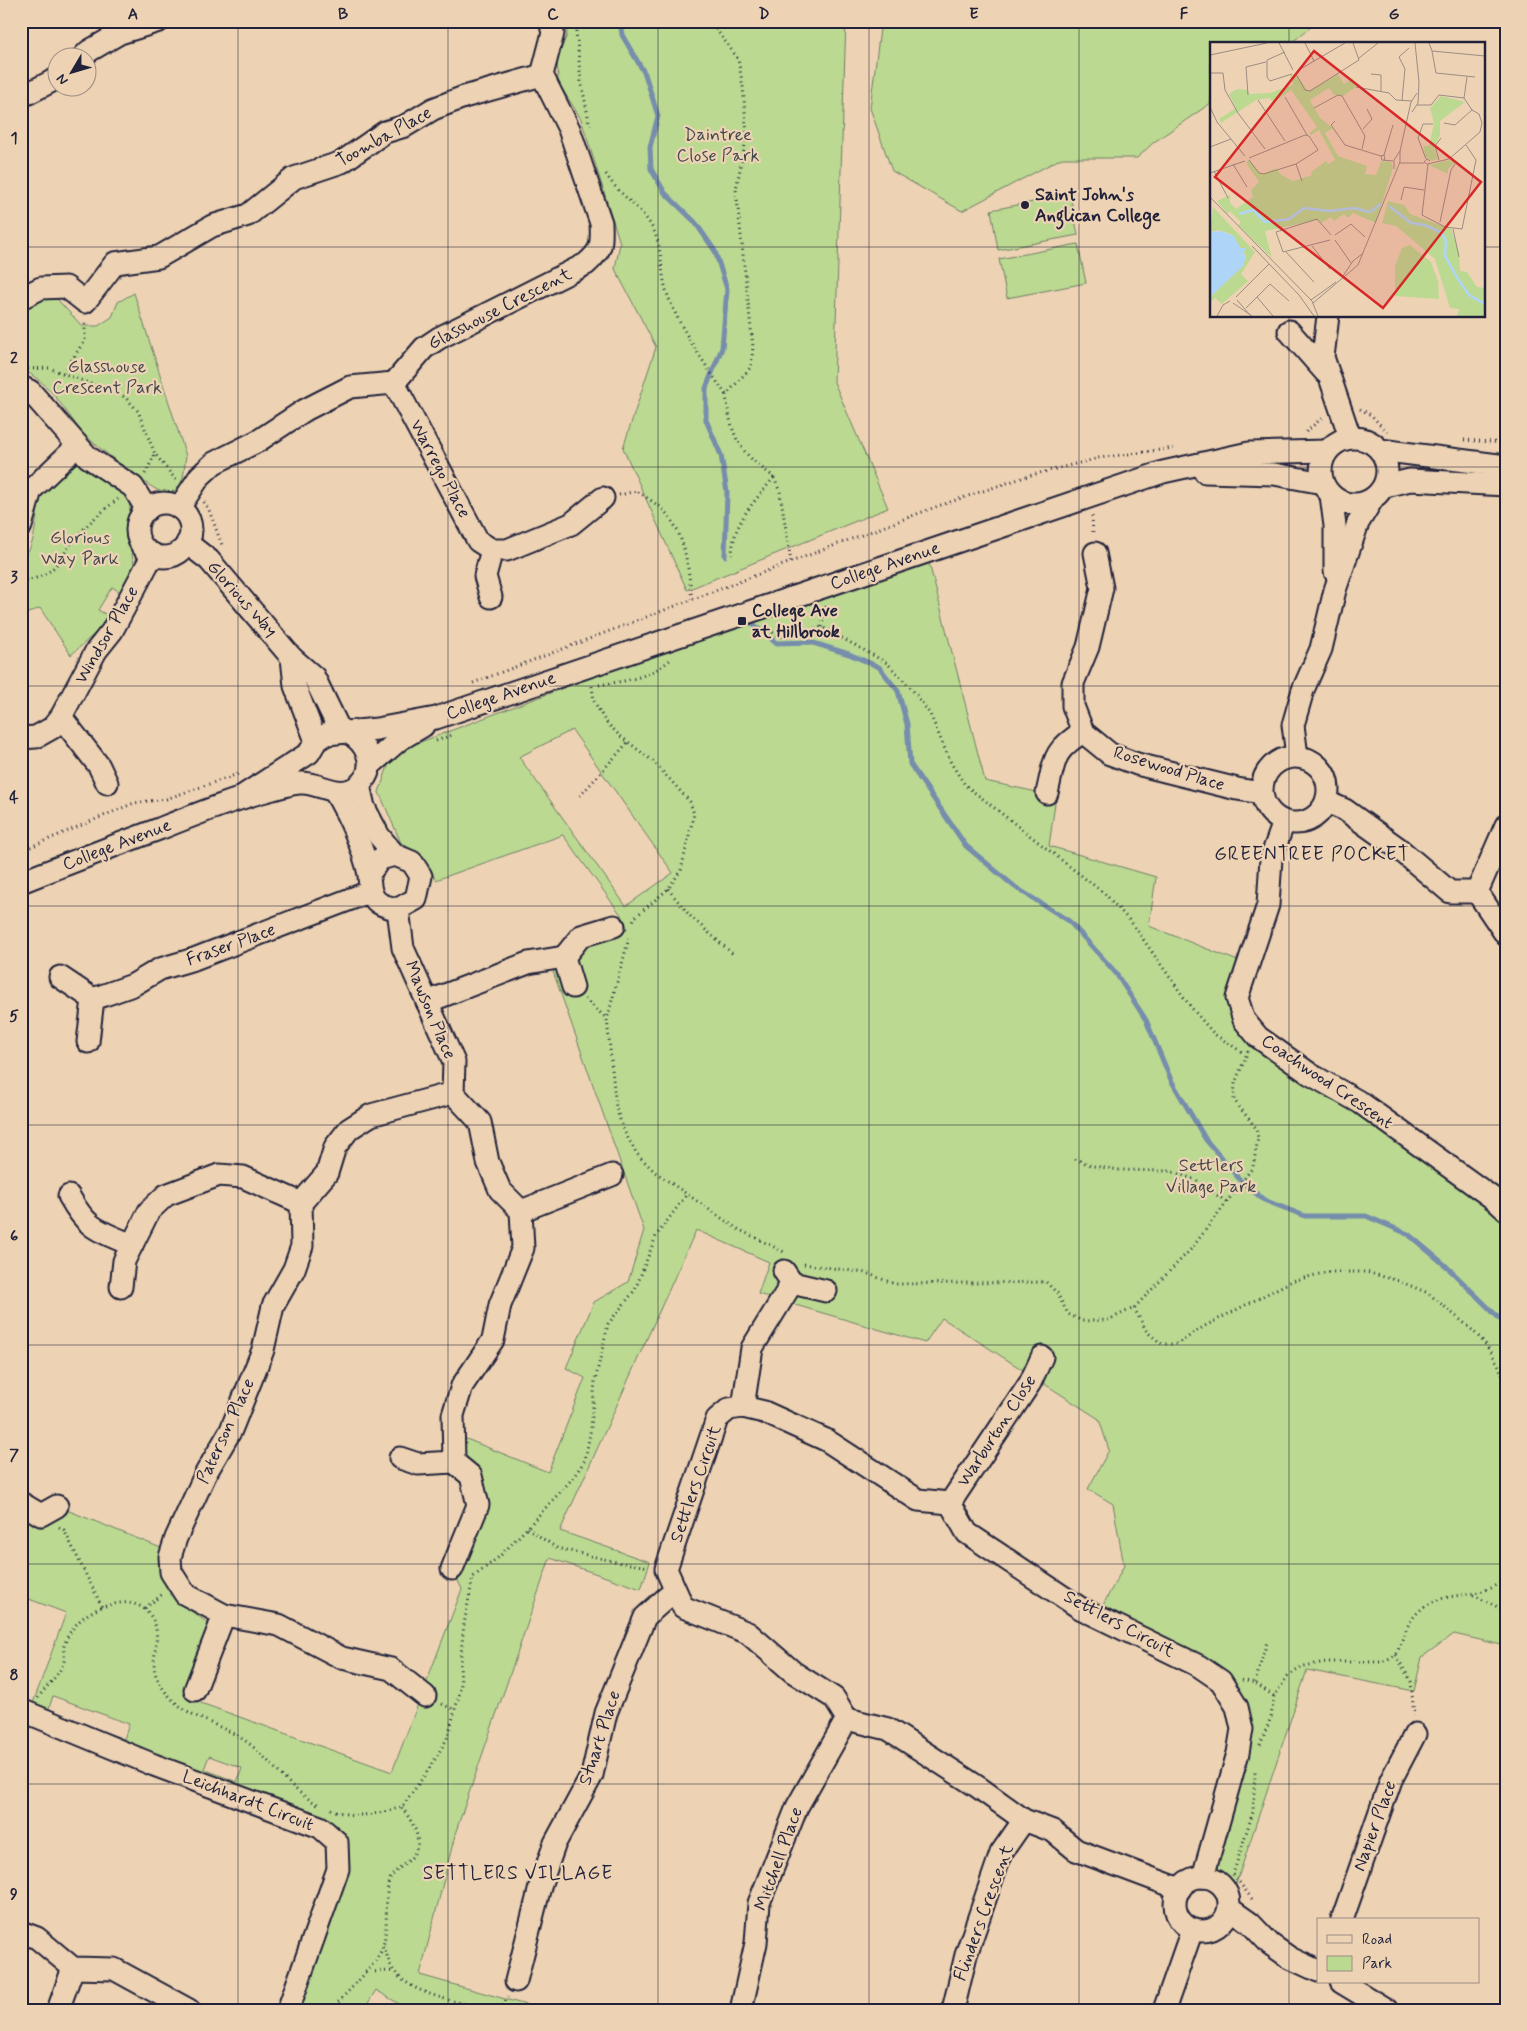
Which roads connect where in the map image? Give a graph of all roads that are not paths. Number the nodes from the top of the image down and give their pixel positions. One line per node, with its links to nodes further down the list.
1 (159, 21): 3 (street)
2 (550, 21): 4 (street)
3 (94, 48)
4 (542, 75): 7 (street, Toomba Place); 10 (street, Glasshouse Crescent)
5 (48, 83): 6 (street)
6 (21, 97)
7 (21, 298)
8 (1327, 324): 9 (street); 9 (street)
9 (1332, 382): 12 (street)
10 (394, 383): 22 (street); 26 (street, Warrego Place)
11 (21, 386): 13 (street)
12 (1350, 438): 14 (street); 15 (street, College Avenue)
13 (77, 446): 23 (street); 24 (street)
14 (1380, 450): 16 (street); 20 (street)
15 (1327, 451): 17 (street, College Avenue); 19 (street)
16 (1506, 466)
17 (1163, 472): 19 (street, College Avenue); 33 (street, College Avenue)
18 (1506, 485): 20 (street, College Avenue)
19 (1327, 489): 20 (street, College Avenue); 29 (street)
20 (1378, 493): 29 (street)
21 (602, 498): 26 (street)
22 (179, 508): 23 (street); 25 (street)
23 (147, 510): 28 (street)
24 (21, 526)
25 (187, 544): 28 (street); 31 (street, Glorious Way)
26 (492, 550): 30 (street)
27 (1095, 553): 35 (street, Rosewood Place)
28 (153, 554): 32 (street, Windsor Place)
29 (1335, 590): 38 (street)
30 (491, 597)
31 (292, 658): 34 (street, Glorious Way); 37 (street)
32 (61, 717): 36 (street, Windsor Place); 40 (street)
33 (436, 718): 34 (street, College Avenue); 39 (street, College Avenue)
34 (343, 732): 37 (street, College Avenue); 39 (street)
35 (1083, 732): 43 (street); 44 (street, Rosewood Place)
36 (21, 738)
37 (312, 747): 42 (street); 45 (street, College Avenue)
38 (1296, 756): 44 (street); 46 (street)
39 (369, 766): 41 (street, College Avenue)
40 (107, 783)
41 (359, 785): 42 (street, College Avenue); 49 (street)
42 (327, 789): 45 (street, College Avenue); 51 (street)
43 (1046, 793)
44 (1261, 793): 47 (street)
45 (241, 797): 50 (street, College Avenue)
46 (1326, 802): 47 (street); 52 (street)
47 (1284, 822): 66 (street, Coachwood Crescent)
48 (1506, 825): 52 (street)
49 (395, 855): 51 (street); 53 (street)
50 (21, 882)
51 (369, 883): 53 (street); 59 (street, Fraser Place)
52 (1477, 892): 55 (street)
53 (398, 909): 60 (street, Mawson Place)
54 (626, 927): 56 (street)
55 (1506, 935)
56 (564, 957): 58 (street); 60 (street)
57 (60, 977): 59 (street)
58 (573, 987)
59 (93, 999): 61 (street)
60 (428, 1002): 62 (street, Mawson Place)
61 (88, 1042)
62 (453, 1093): 65 (street); 67 (street)
63 (612, 1175): 67 (street)
64 (68, 1196): 68 (street)
65 (301, 1203): 68 (street); 80 (street, Paterson Place)
66 (1506, 1210)
67 (521, 1211): 74 (street)
68 (132, 1245): 69 (street)
69 (121, 1287)
70 (826, 1291): 72 (street)
71 (1042, 1357): 76 (street, Warburton Close)
72 (743, 1407): 76 (street); 79 (street, Settlers Circuit)
73 (400, 1458): 74 (street)
74 (454, 1462): 78 (street)
75 (21, 1503): 77 (street)
76 (950, 1503): 87 (street, Settlers Circuit)
77 (49, 1510)
78 (452, 1569)
79 (674, 1591): 84 (street); 95 (street, Stuart Place)
80 (224, 1615): 81 (street); 82 (street)
81 (195, 1690)
82 (425, 1696)
83 (25, 1712): 99 (street, Leichhardt Circuit)
84 (847, 1719): 86 (street); 100 (street, Mitchell Place)
85 (1415, 1734): 90 (street, Napier Place)
86 (1024, 1820): 88 (street); 101 (street, Flinders Crescent)
87 (1203, 1877): 88 (street); 89 (street)
88 (1180, 1888): 91 (street)
89 (1230, 1909): 91 (street); 94 (street)
90 (1343, 1918)
91 (1192, 1930): 102 (street)
92 (21, 1932): 93 (street)
93 (73, 1968): 97 (street); 98 (street)
94 (1317, 1972)
95 (516, 1981)
96 (1344, 1984): 103 (street)
97 (58, 2010)
98 (189, 2010)
99 (288, 2010)
100 (741, 2010)
101 (953, 2010)
102 (1164, 2010)
103 (1387, 2010)

